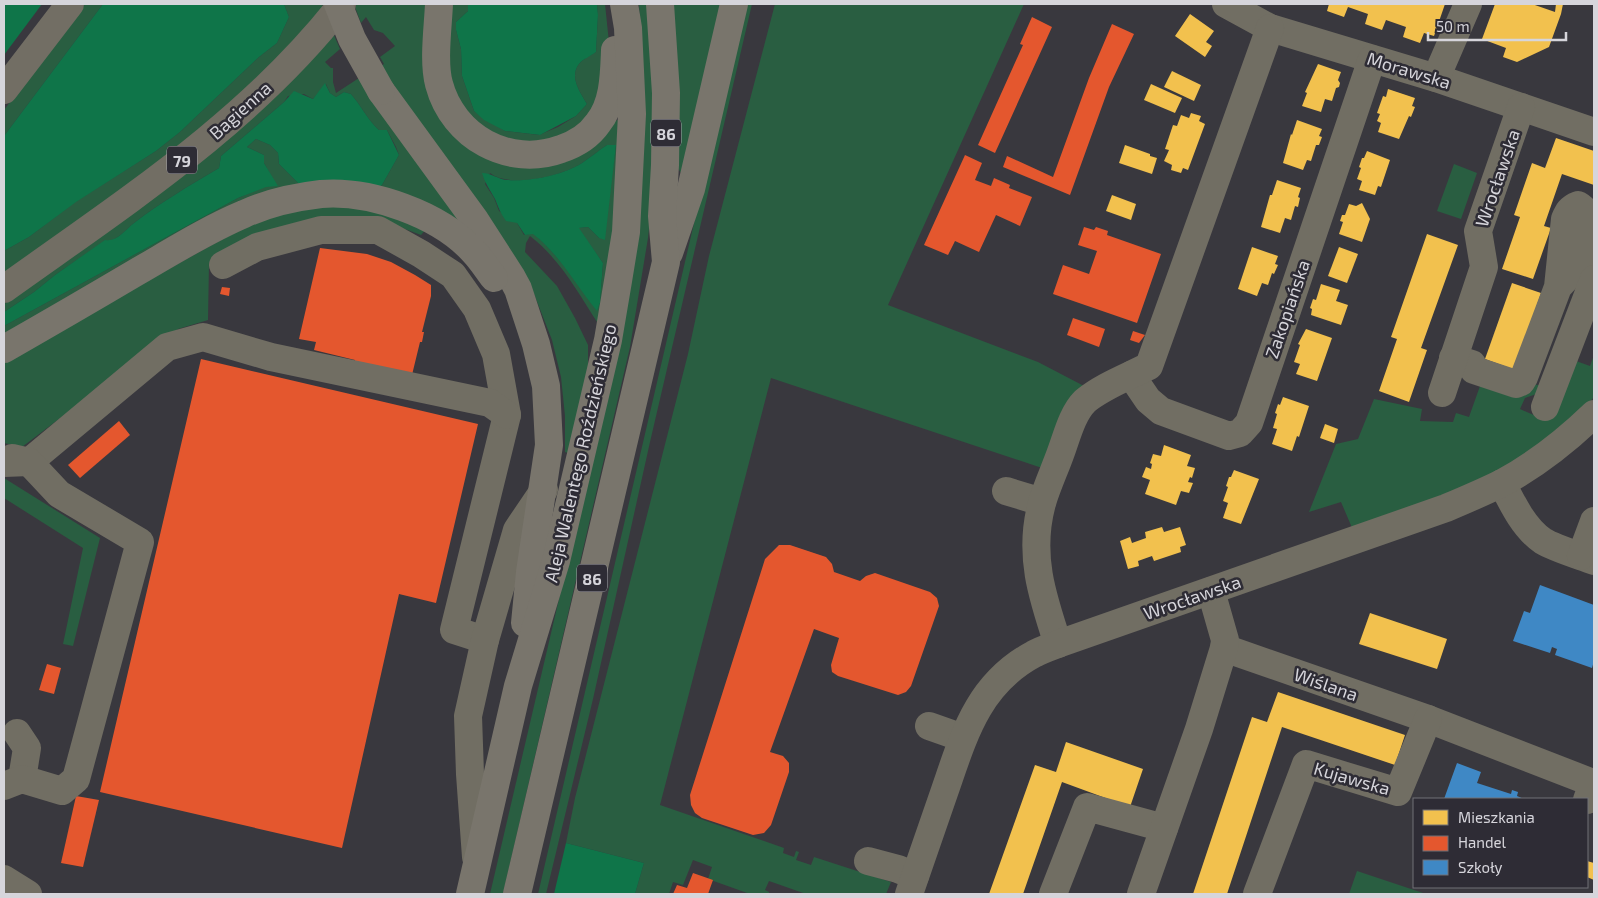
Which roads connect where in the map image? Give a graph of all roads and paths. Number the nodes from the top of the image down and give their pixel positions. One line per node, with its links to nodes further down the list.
1 (70, 4): 12 (main road)
2 (340, 4): 22 (main road, Bagienna / 79); 23 (highway, bridge)
3 (439, 4): 4 (highway)
4 (616, 4)
5 (624, 4): 43 (highway, Aleja Walentego Roździeńskiego / 86)
6 (660, 4): 18 (highway, 86)
7 (734, 4): 18 (highway)
8 (1226, 4): 10 (street, Morawska)
9 (1468, 4): 13 (street)
10 (1270, 28): 11 (street, Morawska); 26 (street)
11 (1372, 59): 13 (street, Morawska); 26 (street, Zakopiańska)
12 (27, 60): 14 (main road); 15 (main road)
13 (1436, 78): 16 (street, Morawska)
14 (4, 80)
15 (4, 90)
16 (1521, 107): 17 (street, Morawska); 25 (street, Wrocławska)
17 (1594, 132)
18 (666, 262): 57 (highway, 86)
19 (222, 265): 30 (street)
20 (1594, 279): 28 (street)
21 (1558, 287): 25 (street)
22 (4, 289)
23 (530, 326): 24 (highway); 34 (highway)
24 (4, 349)
25 (1463, 361): 27 (street, Wrocławska)
26 (1131, 375): 36 (street)
27 (1442, 393)
28 (1545, 407)
29 (1594, 414): 33 (street, Wrocławska)
30 (507, 415): 32 (street); 40 (street)
31 (4, 455): 32 (street)
32 (17, 463): 48 (street)
33 (1502, 483): 38 (street); 39 (street, Wrocławska)
34 (544, 490): 40 (street); 43 (highway)
35 (1006, 490): 36 (street)
36 (1042, 502): 41 (street)
37 (1594, 521): 38 (street)
38 (1588, 558)
39 (1211, 590): 41 (street, Wrocławska); 42 (street)
40 (485, 640): 52 (street)
41 (1058, 644): 47 (street, Wrocławska)
42 (1224, 648): 44 (street, Wiślana); 50 (street)
43 (518, 686): 52 (highway, Aleja Walentego Roździeńskiego / 86)
44 (1428, 719): 49 (street, Wiślana); 60 (street, Kujawska)
45 (929, 726): 47 (street)
46 (17, 733): 48 (street)
47 (963, 738): 54 (street, Wrocławska)
48 (13, 783)
49 (1588, 798)
50 (1164, 828): 58 (street); 59 (street)
51 (868, 861): 54 (street)
52 (476, 868): 56 (highway, Aleja Walentego Roździeńskiego / 86)
53 (4, 879): 55 (street)
54 (912, 885)
55 (28, 894)
56 (470, 894)
57 (517, 894)
58 (1053, 894)
59 (1141, 894)
60 (1257, 894)

